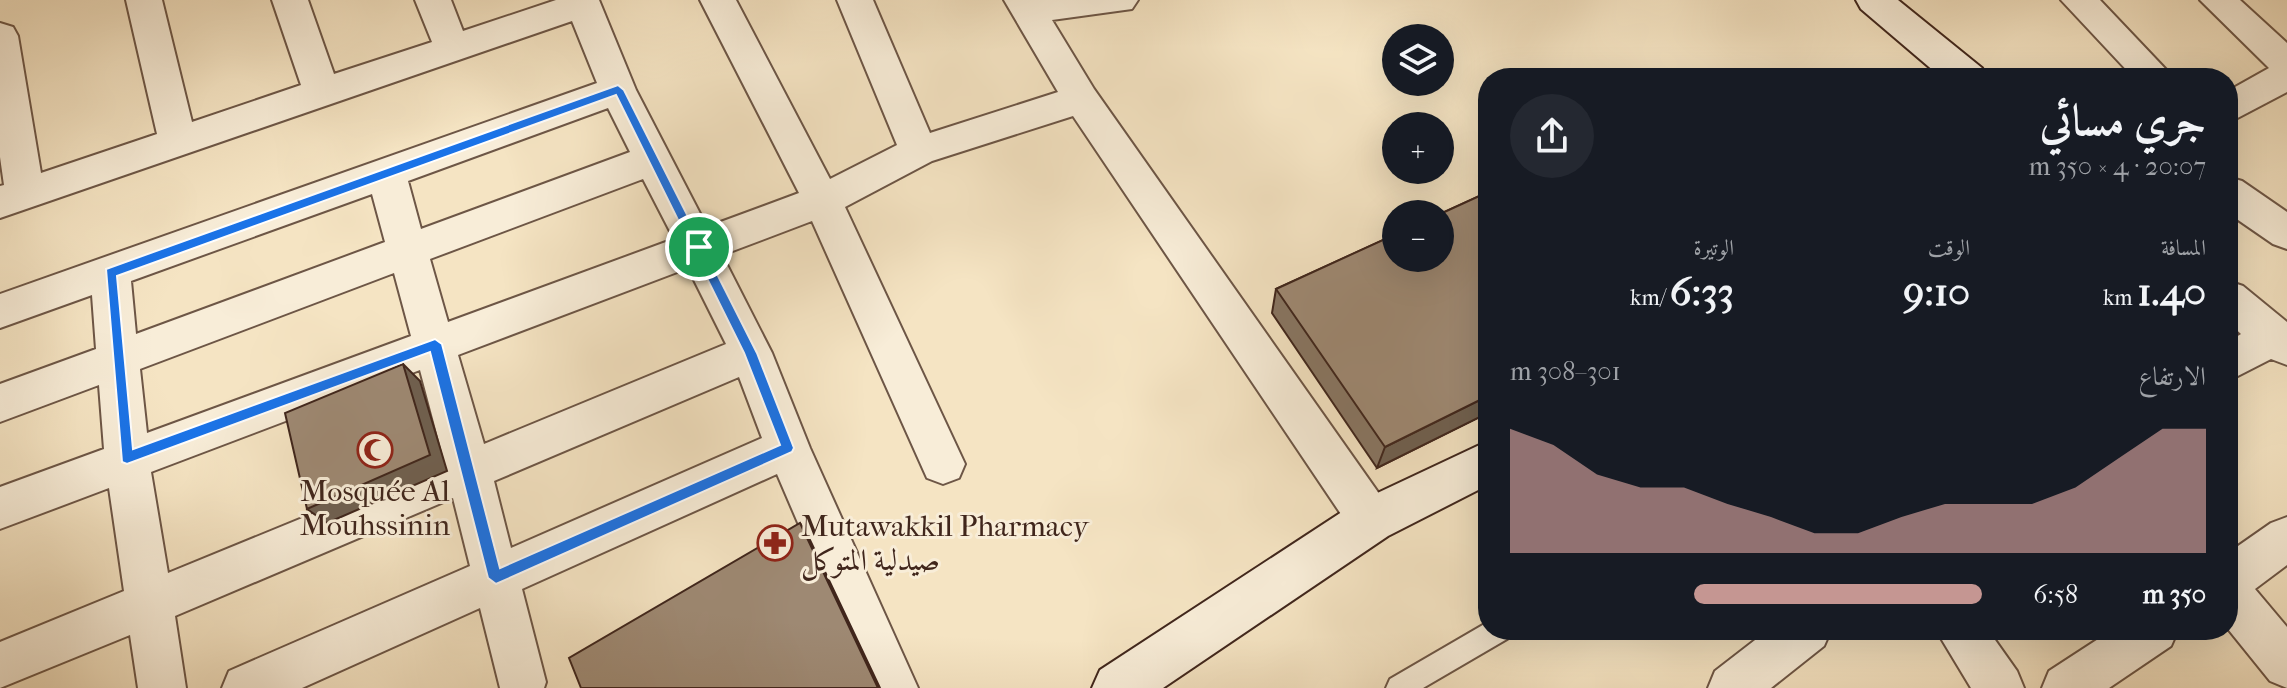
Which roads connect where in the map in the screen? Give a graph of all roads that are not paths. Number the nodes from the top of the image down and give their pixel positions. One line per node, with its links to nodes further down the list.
1 (144, 0): 22 (street)
2 (290, 0): 19 (street)
3 (433, 0): 13 (street)
4 (855, 0): 23 (street)
5 (1120, 0): 11 (street)
6 (1874, 0): 15 (street)
7 (2079, 0): 16 (street)
8 (2218, 0): 14 (street)
9 (722, 1): 28 (street)
10 (582, 2): 13 (street); 18 (street)
11 (1025, 5): 20 (street)
12 (0, 36): 26 (street)
13 (452, 48): 19 (street)
14 (2287, 64)
15 (1956, 68)
16 (2146, 68)
17 (2287, 75): 21 (street)
18 (618, 90): 24 (street); 25 (street)
19 (322, 93): 22 (street)
20 (1081, 99): 23 (street); 47 (street)
21 (2238, 103)
22 (178, 141): 26 (street)
23 (919, 151): 28 (street)
24 (654, 159): 30 (street); 31 (street)
25 (386, 173): 31 (street); 32 (street)
26 (12, 198)
27 (2238, 199): 29 (street)
28 (822, 201): 30 (street); 43 (street)
29 (2287, 233)
30 (699, 247): 36 (street); 37 (street)
31 (408, 250): 36 (street); 38 (street)
32 (110, 273): 34 (street); 38 (street)
33 (2238, 306): 35 (street)
34 (0, 311)
35 (2280, 342): 39 (street)
36 (435, 344): 42 (street); 45 (street)
37 (751, 353): 41 (street); 45 (street)
38 (118, 358): 40 (street); 42 (street)
39 (2238, 359)
40 (0, 403)
41 (788, 448): 50 (street); 62 (street)
42 (127, 458): 46 (street); 51 (street)
43 (943, 464)
44 (1478, 467): 47 (street)
45 (469, 470): 50 (street); 51 (street)
46 (0, 508)
47 (1371, 520): 63 (street)
48 (2287, 538): 49 (street)
49 (2238, 574)
50 (496, 578): 59 (street); 61 (street)
51 (149, 604): 58 (street); 60 (street)
52 (2238, 605): 57 (street)
53 (1481, 640): 64 (lane)
54 (1794, 640): 65 (street)
55 (1967, 640): 66 (street)
56 (2139, 640): 67 (street)
57 (2287, 664)
58 (0, 666)
59 (522, 682)
60 (162, 688)
61 (246, 688)
62 (894, 688)
63 (1118, 688)
64 (1399, 688)
65 (1732, 688)
66 (2000, 688)
67 (2066, 688)

